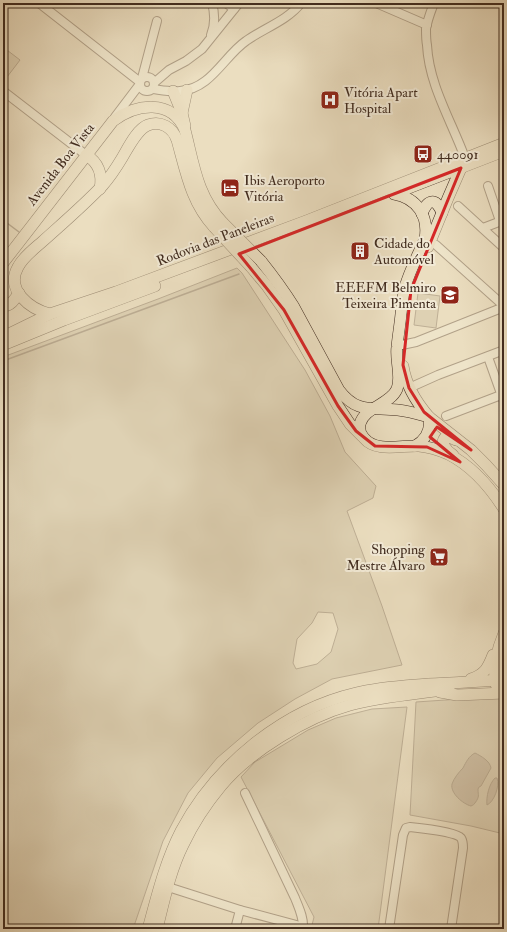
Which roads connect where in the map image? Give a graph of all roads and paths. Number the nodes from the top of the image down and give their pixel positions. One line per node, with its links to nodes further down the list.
1 (39, 3): 11 (street)
2 (212, 3): 10 (street)
3 (226, 3): 7 (street)
4 (301, 3): 12 (street)
5 (376, 3): 9 (street)
6 (434, 3): 9 (street)
7 (237, 6): 10 (street)
8 (157, 21): 11 (street)
9 (427, 25): 21 (street)
10 (209, 40): 11 (street)
11 (146, 82): 14 (street); 16 (street, Avenida Boa Vista)
12 (187, 90): 14 (street); 15 (main road)
13 (3, 91): 19 (street)
14 (173, 91): 15 (main road)
15 (182, 114): 20 (main road)
16 (113, 120): 19 (main road, Avenida Boa Vista); 20 (main road)
17 (504, 142): 21 (main road, Rodovia das Paneleiras)
18 (504, 151): 21 (main road, Rodovia das Paneleiras)
19 (86, 155): 22 (main road); 23 (main road, Avenida Boa Vista)
20 (192, 158): 31 (main road)
21 (463, 163): 26 (main road, Rodovia das Paneleiras); 28 (main road); 40 (main road, Rodovia das Paneleiras)
22 (98, 166): 23 (main road); 25 (main road)
23 (70, 176): 35 (main road, Avenida Boa Vista)
24 (488, 186): 30 (street)
25 (100, 188): 31 (main road); 37 (main road)
26 (394, 194): 29 (main road); 42 (main road, Rodovia das Paneleiras)
27 (458, 206): 32 (street)
28 (442, 213): 29 (main road); 43 (main road)
29 (422, 214): 43 (main road)
30 (502, 221): 32 (street)
31 (218, 225): 36 (main road, bridge)
32 (483, 228): 34 (street)
33 (436, 244): 39 (street)
34 (504, 248)
35 (3, 263)
36 (256, 264): 48 (main road); 51 (main road)
37 (19, 294): 38 (main road); 40 (main road)
38 (3, 306)
39 (504, 307): 43 (street)
40 (50, 314): 41 (main road, Rodovia das Paneleiras)
41 (3, 337)
42 (3, 345)
43 (400, 346): 46 (main road); 48 (main road)
44 (504, 350): 45 (street)
45 (488, 356): 46 (street); 47 (street)
46 (409, 388): 50 (main road)
47 (503, 398): 49 (street)
48 (374, 409): 50 (main road); 51 (main road)
49 (446, 416)
50 (428, 417): 52 (main road); 53 (main road)
51 (365, 439): 52 (main road)
52 (415, 446): 54 (main road)
53 (472, 450): 54 (main road); 55 (main road)
54 (460, 462): 56 (main road)
55 (504, 485)
56 (504, 509)
57 (503, 635): 58 (main road); 59 (main road)
58 (465, 682): 59 (main road); 64 (main road)
59 (502, 686): 61 (main road)
60 (245, 793): 63 (street)
61 (168, 887): 62 (street); 65 (main road)
62 (240, 910): 63 (street); 66 (street)
63 (304, 928)
64 (148, 929)
65 (157, 929)
66 (235, 929)
67 (389, 929): 68 (street)
68 (451, 929)

